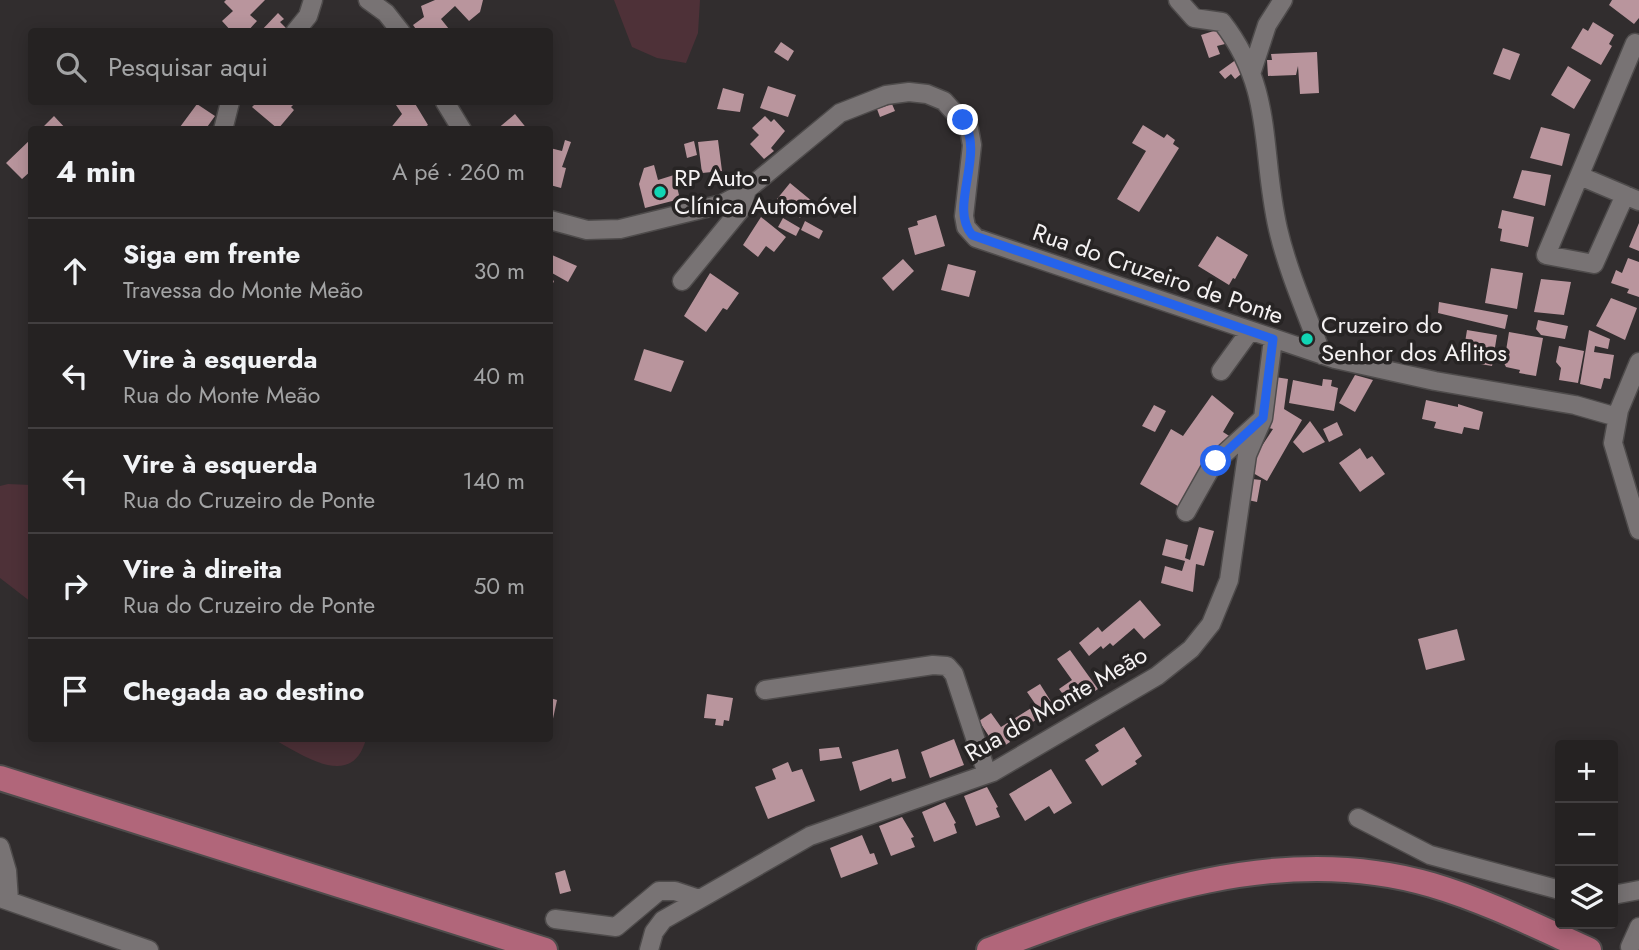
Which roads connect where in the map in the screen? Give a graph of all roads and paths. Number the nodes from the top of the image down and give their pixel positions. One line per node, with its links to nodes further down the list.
1 (313, 0): 5 (street)
2 (368, 0): 6 (street)
3 (1178, 0): 7 (street)
4 (1283, 0): 8 (street)
5 (298, 28)
6 (398, 28)
7 (1232, 37): 8 (street); 10 (street)
8 (1261, 44): 10 (street)
9 (1635, 44): 15 (street)
10 (1252, 71): 20 (street)
11 (229, 105): 13 (street)
12 (447, 105): 14 (street)
13 (224, 126)
14 (460, 126)
15 (1580, 176): 17 (street); 17 (street)
16 (747, 190): 18 (street); 19 (street); 21 (street, Rua do Cruzeiro de Ponte)
17 (1632, 198)
18 (553, 221)
19 (682, 281)
20 (1308, 315): 22 (street); 23 (street)
21 (1250, 331): 22 (street, Rua do Cruzeiro de Ponte); 25 (street)
22 (1281, 341): 23 (street, Rua do Cruzeiro de Ponte); 27 (street, Rua do Monte Meão)
23 (1322, 355): 26 (street, Rua do Cruzeiro de Ponte)
24 (1639, 362): 26 (street)
25 (1221, 371)
26 (1617, 417): 29 (street)
27 (1263, 418): 28 (street); 31 (street, Rua do Monte Meão)
28 (1186, 512)
29 (1639, 530)
30 (765, 691): 31 (street)
31 (987, 774): 40 (street, Rua do Monte Meão)
32 (0, 778): 47 (highway)
33 (0, 793): 46 (highway)
34 (1358, 818): 36 (street)
35 (0, 847): 39 (street)
36 (1555, 889)
37 (1639, 890): 38 (street)
38 (1618, 894)
39 (5, 899): 45 (street)
40 (699, 899): 41 (street); 43 (street, Rua do Monte Meão)
41 (555, 919)
42 (1639, 927): 44 (street)
43 (650, 944)
44 (1630, 947)
45 (149, 950)
46 (494, 950)
47 (545, 950)
48 (989, 950): 51 (highway)
49 (1028, 950): 50 (highway)
50 (1556, 950)
51 (1589, 950)

